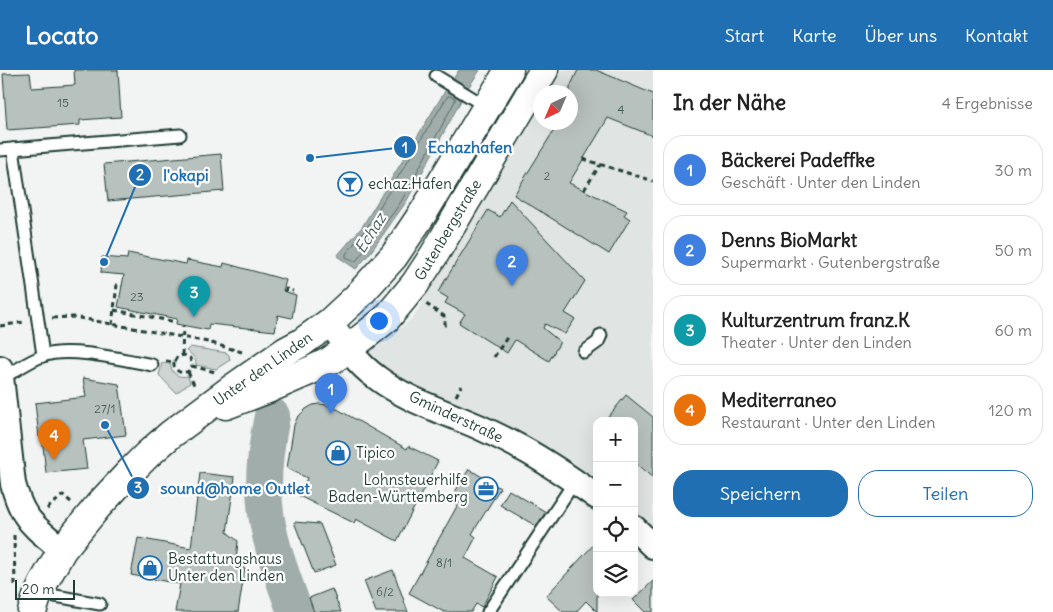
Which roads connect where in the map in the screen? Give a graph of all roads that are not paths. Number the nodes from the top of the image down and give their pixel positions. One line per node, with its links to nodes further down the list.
1 (509, 70): 4 (main road, Gutenbergstraße)
2 (544, 70): 10 (main road, Gutenbergstraße)
3 (436, 76): 4 (lane)
4 (480, 103): 8 (main road, Gutenbergstraße)
5 (180, 135): 6 (lane)
6 (13, 149): 7 (lane); 12 (lane)
7 (0, 150)
8 (330, 322): 10 (street, Gminderstraße); 15 (main road, Unter den Linden)
9 (602, 335): 11 (lane)
10 (348, 349): 15 (main road, Unter den Linden); 16 (street, Gminderstraße)
11 (584, 352)
12 (43, 355): 13 (lane); 14 (lane)
13 (152, 364)
14 (1, 373): 20 (street)
15 (197, 402): 20 (main road, Unter den Linden)
16 (575, 481): 17 (street, Gminderstraße); 23 (lane)
17 (593, 494)
18 (638, 532): 19 (street)
19 (653, 546)
20 (62, 550): 21 (main road, Unter den Linden)
21 (28, 599): 22 (lane)
22 (100, 604)
23 (488, 612)

